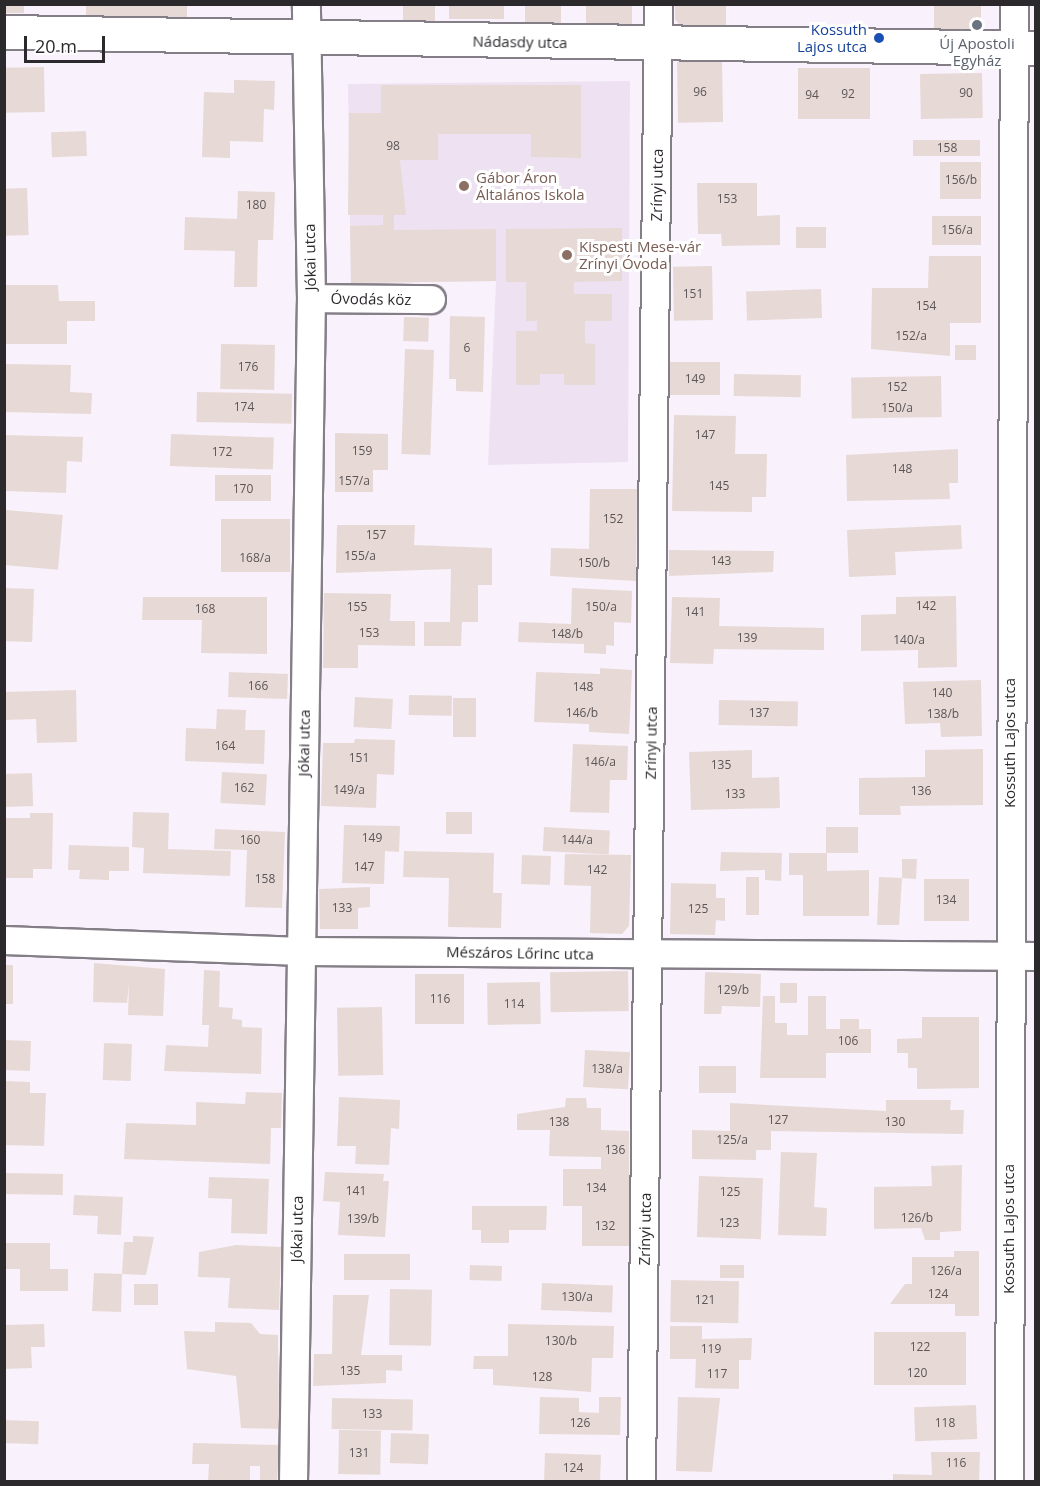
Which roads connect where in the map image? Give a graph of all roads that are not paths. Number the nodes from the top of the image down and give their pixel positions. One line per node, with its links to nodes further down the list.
1 (306, 4): 5 (street, Jókai utca)
2 (658, 4): 6 (street, Zrínyi utca)
3 (1014, 4): 7 (street, Kossuth Lajos utca)
4 (4, 32): 5 (street, Nádasdy utca)
5 (306, 38): 6 (street, Nádasdy utca); 8 (street, Jókai utca)
6 (658, 45): 7 (street, Nádasdy utca); 12 (street, Zrínyi utca)
7 (1025, 47): 13 (street, Kossuth Lajos utca)
8 (311, 298): 9 (street, Óvodás köz); 11 (street, Jókai utca)
9 (431, 299)
10 (4, 940): 11 (street, Mészáros Lőrinc utca)
11 (302, 951): 12 (street, Mészáros Lőrinc utca); 14 (street, Jókai utca)
12 (648, 954): 13 (street, Mészáros Lőrinc utca); 15 (street, Zrínyi utca)
13 (1022, 956): 16 (street, Kossuth Lajos utca)
14 (293, 1482)
15 (641, 1482)
16 (1009, 1482)

